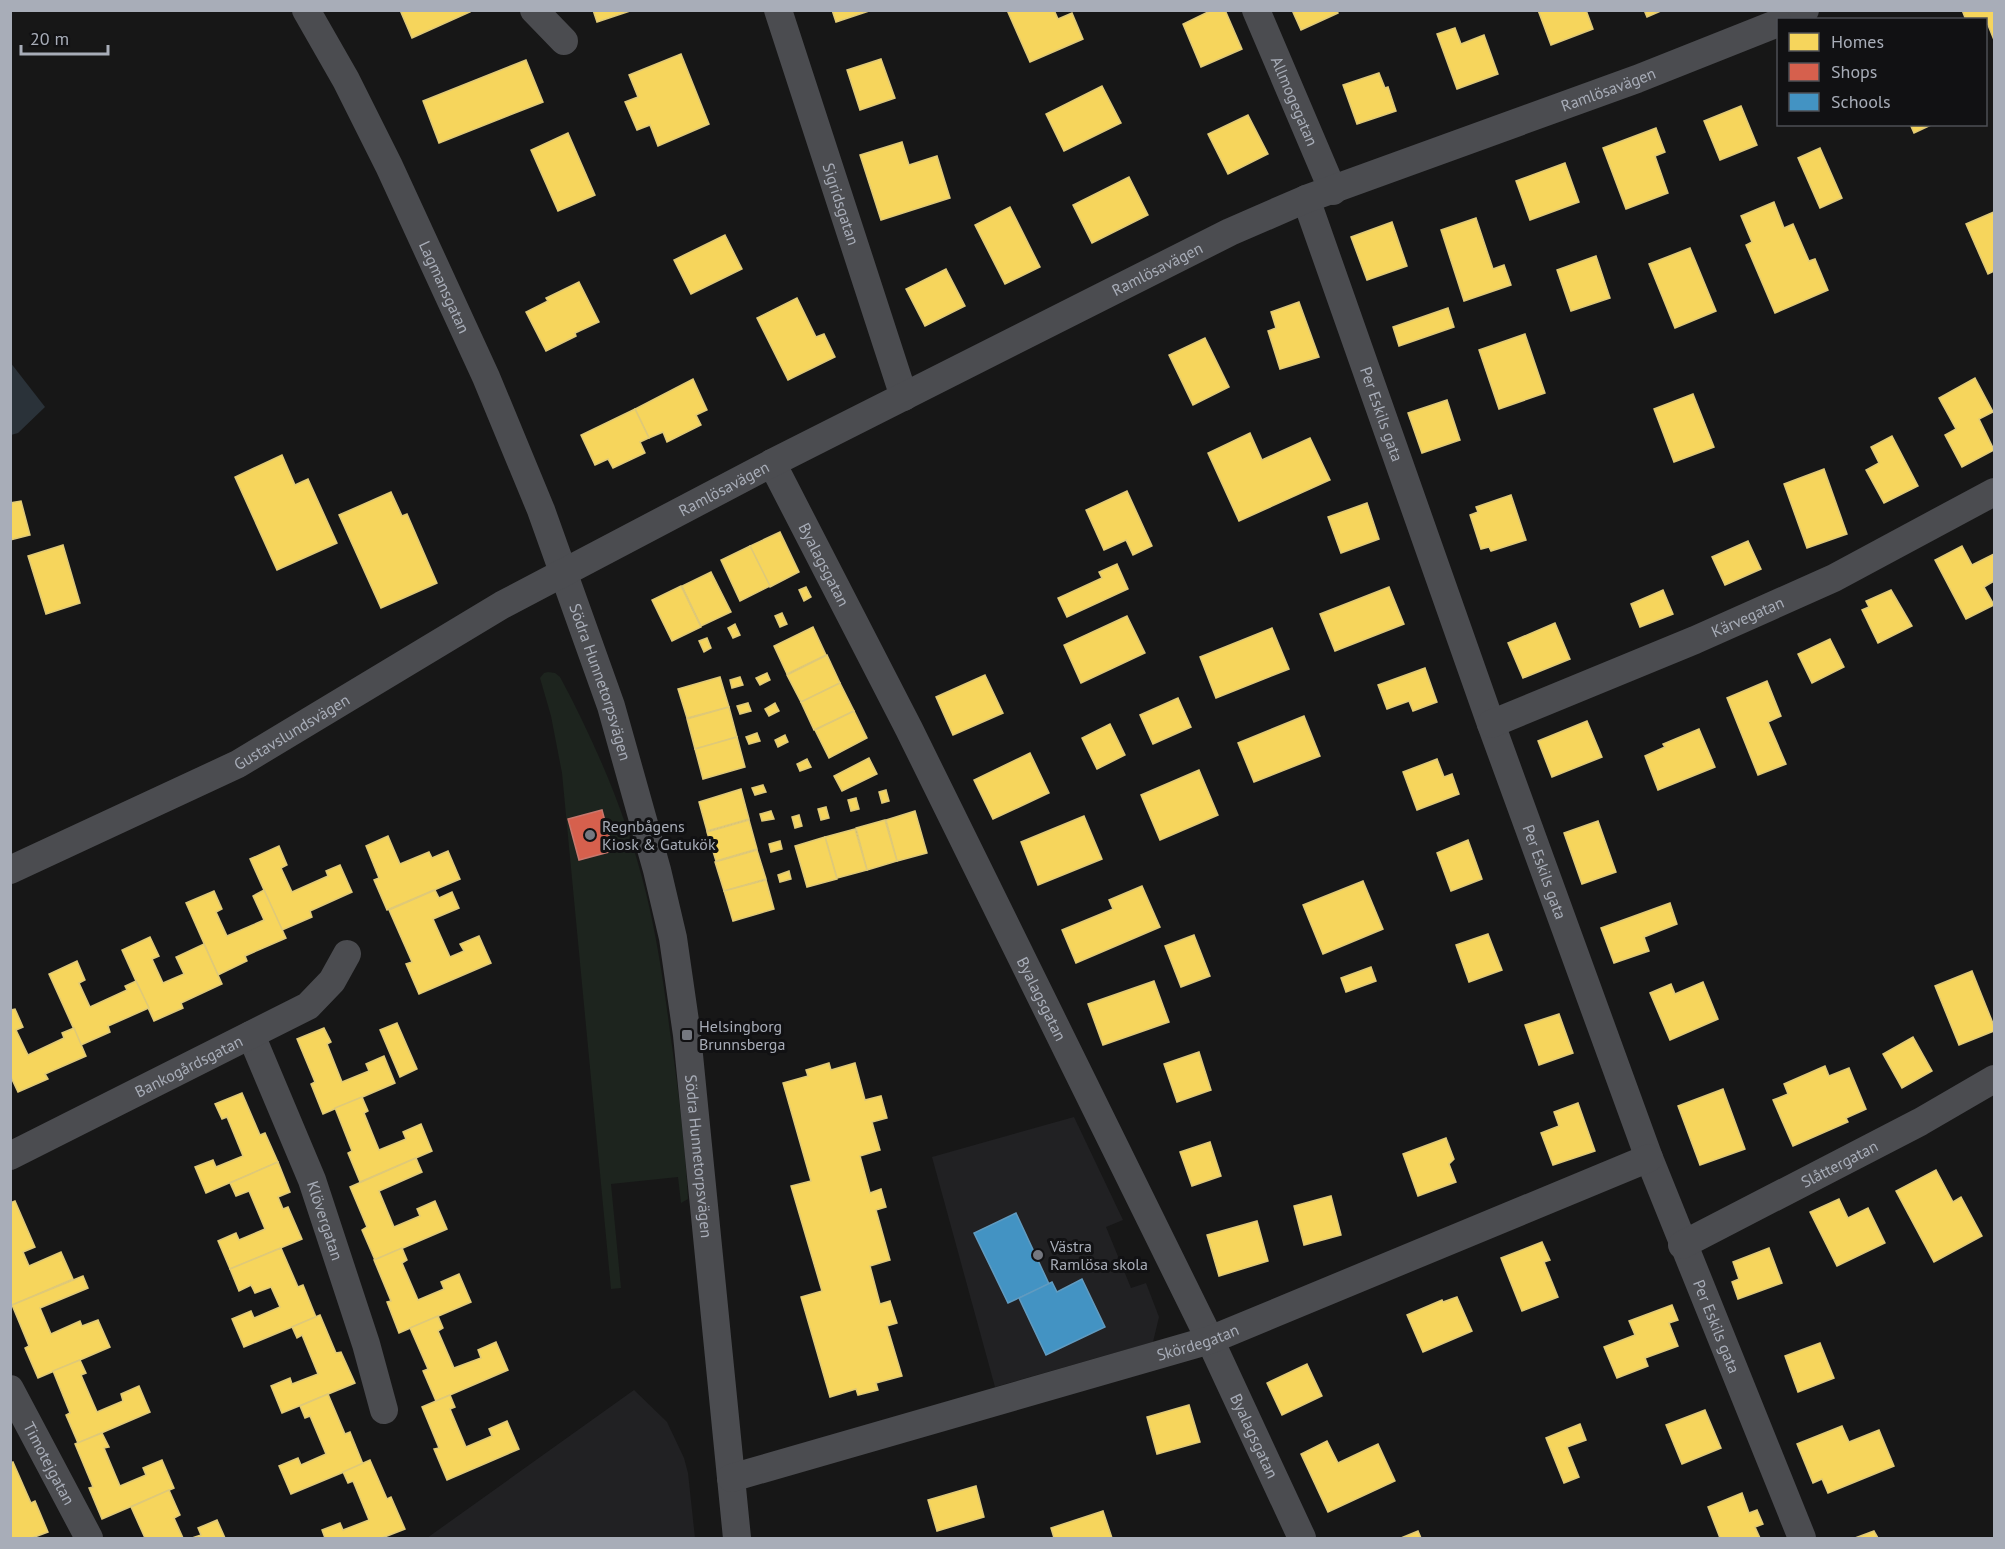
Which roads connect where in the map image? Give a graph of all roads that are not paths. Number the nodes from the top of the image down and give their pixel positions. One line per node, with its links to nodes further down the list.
1 (306, 10): 14 (street, Lagmansgatan)
2 (534, 10): 8 (street)
3 (778, 10): 11 (street, Sigridsgatan)
4 (1257, 10): 9 (street, Allmogegatan)
5 (1805, 10): 6 (street)
6 (1789, 18)
7 (1777, 23): 9 (street, Ramlösavägen)
8 (564, 41)
9 (1333, 191): 10 (street, Ramlösavägen)
10 (1306, 199): 11 (street, Ramlösavägen); 15 (street, Per Eskils gata)
11 (904, 397): 12 (street, Ramlösavägen)
12 (772, 463): 14 (street, Ramlösavägen); 23 (street, Byalagsgatan)
13 (1995, 492): 15 (street, Kärvegatan)
14 (563, 574): 16 (street, Gustavslundsvägen); 26 (street, Södra Hunnetorpsvägen)
15 (1491, 724): 21 (street, Per Eskils gata)
16 (10, 870)
17 (347, 954): 18 (street, Bankogårdsgatan)
18 (251, 1035): 20 (street, Bankogårdsgatan); 25 (street, Klövergatan)
19 (1995, 1079): 22 (street, Slåttergatan)
20 (10, 1156)
21 (1649, 1158): 22 (street, Per Eskils gata); 23 (street, Skördegatan)
22 (1682, 1245): 30 (street, Per Eskils gata)
23 (1210, 1340): 26 (street, Skördegatan); 29 (street, Byalagsgatan)
24 (10, 1389): 27 (street, Timotejgatan)
25 (384, 1410)
26 (731, 1478): 28 (street, Södra Hunnetorpsvägen)
27 (88, 1539)
28 (737, 1539)
29 (1302, 1539)
30 (1803, 1539)

